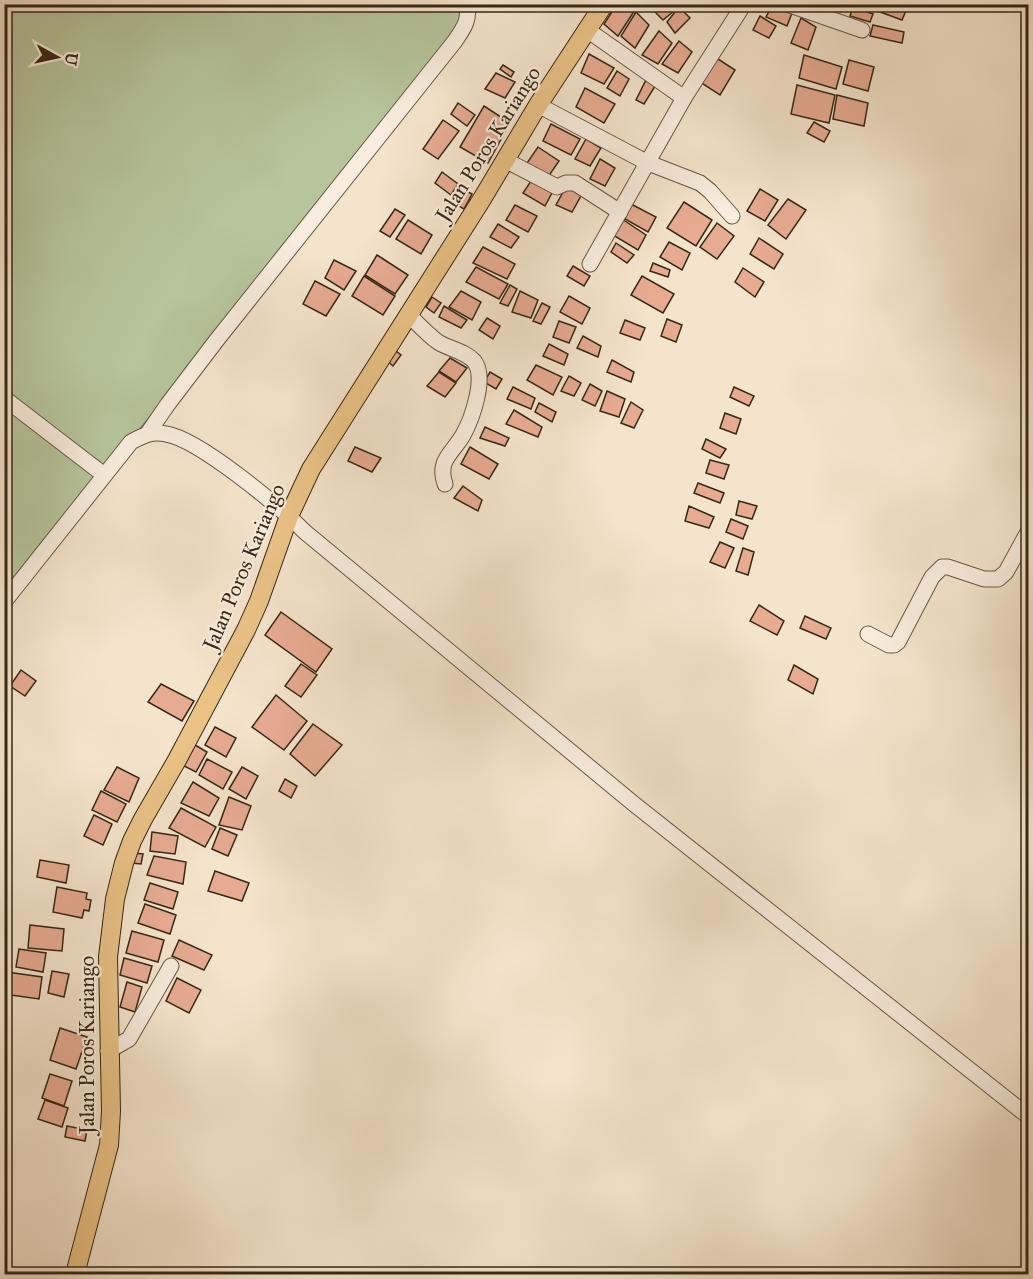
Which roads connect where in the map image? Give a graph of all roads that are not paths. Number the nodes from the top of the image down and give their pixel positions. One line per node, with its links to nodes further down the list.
1 (466, 4): 16 (street)
2 (604, 4): 5 (main road, Jalan Poros Kariango)
3 (744, 4): 7 (street)
4 (787, 4): 6 (street)
5 (586, 29): 7 (street); 8 (main road, Jalan Poros Kariango)
6 (862, 30)
7 (684, 98): 10 (street)
8 (538, 105): 9 (main road, Jalan Poros Kariango); 10 (street)
9 (505, 160): 11 (street); 14 (main road, Jalan Poros Kariango)
10 (646, 162): 11 (street); 12 (street)
11 (620, 212): 13 (street)
12 (732, 216)
13 (590, 264)
14 (408, 314): 18 (street); 19 (main road, Jalan Poros Kariango)
15 (4, 398): 17 (street)
16 (148, 433): 17 (street); 19 (street)
17 (104, 475): 21 (street)
18 (445, 484)
19 (289, 516): 24 (main road, Jalan Poros Kariango); 25 (street)
20 (1029, 532): 22 (street)
21 (4, 602)
22 (868, 634)
23 (171, 966): 24 (street)
24 (108, 1051): 26 (main road, Jalan Poros Kariango)
25 (1029, 1116)
26 (75, 1275)

